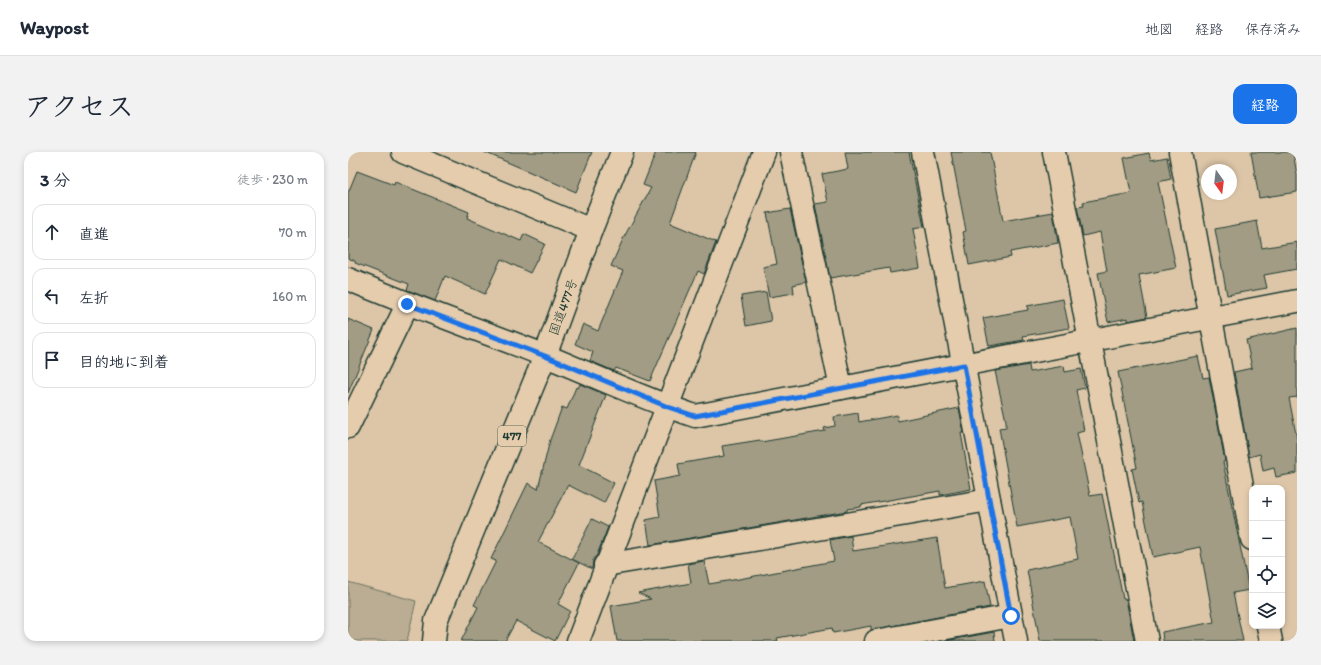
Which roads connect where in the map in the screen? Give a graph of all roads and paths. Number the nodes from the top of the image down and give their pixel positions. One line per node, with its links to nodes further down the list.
1 (403, 152): 8 (main road)
2 (622, 152): 8 (main road, 国道477号 / 477)
3 (764, 152): 17 (main road)
4 (791, 152): 16 (main road)
5 (923, 152): 15 (main road)
6 (1054, 152): 13 (main road)
7 (1180, 152): 12 (main road)
8 (591, 230): 14 (main road, 国道477号 / 477)
9 (348, 279): 11 (main road)
10 (1297, 301): 12 (main road)
11 (407, 304): 14 (main road); 18 (main road)
12 (1211, 318): 13 (main road); 20 (main road)
13 (1090, 341): 15 (main road); 28 (main road)
14 (545, 356): 17 (main road); 24 (main road, 国道477号 / 477)
15 (964, 365): 16 (main road); 19 (main road)
16 (841, 388): 17 (main road)
17 (668, 407): 21 (main road)
18 (348, 427)
19 (989, 500): 21 (main road); 22 (main road)
20 (1249, 523)
21 (605, 565): 25 (main road)
22 (1011, 616): 26 (main road); 27 (main road)
23 (1269, 629): 29 (main road)
24 (434, 641)
25 (578, 641)
26 (876, 641)
27 (1016, 641)
28 (1147, 641)
29 (1271, 641)

